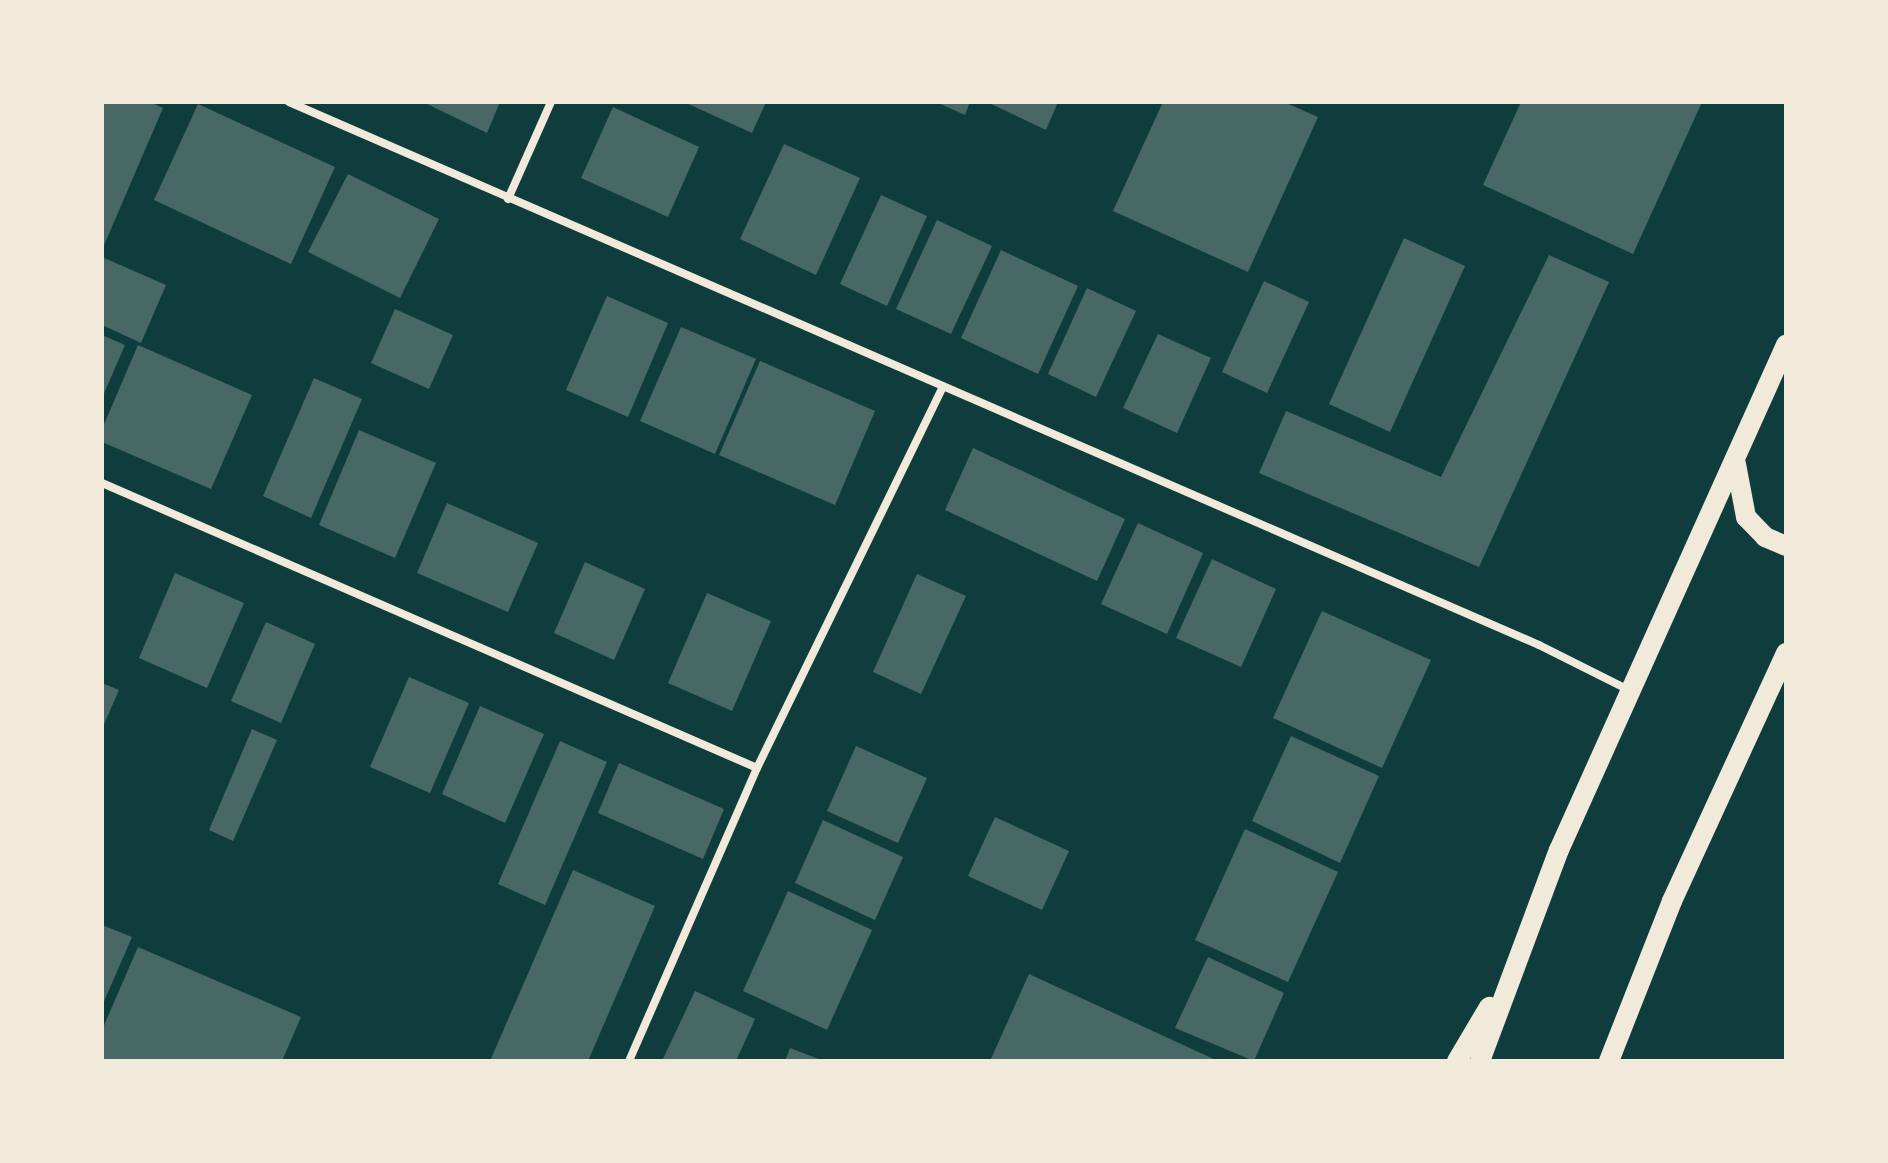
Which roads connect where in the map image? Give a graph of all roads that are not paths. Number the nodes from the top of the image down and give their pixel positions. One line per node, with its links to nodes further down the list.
1 (289, 102): 3 (street)
2 (551, 102): 3 (street)
3 (508, 199): 5 (street)
4 (1786, 345): 6 (main road)
5 (942, 388): 10 (street); 11 (street)
6 (1736, 456): 8 (main road); 10 (main road)
7 (102, 483): 11 (street)
8 (1786, 546)
9 (1786, 653): 16 (main road)
10 (1631, 691): 12 (main road)
11 (757, 768): 13 (street)
12 (1511, 969): 14 (main road); 15 (main road)
13 (629, 1061)
14 (1457, 1061)
15 (1480, 1061)
16 (1609, 1061)

